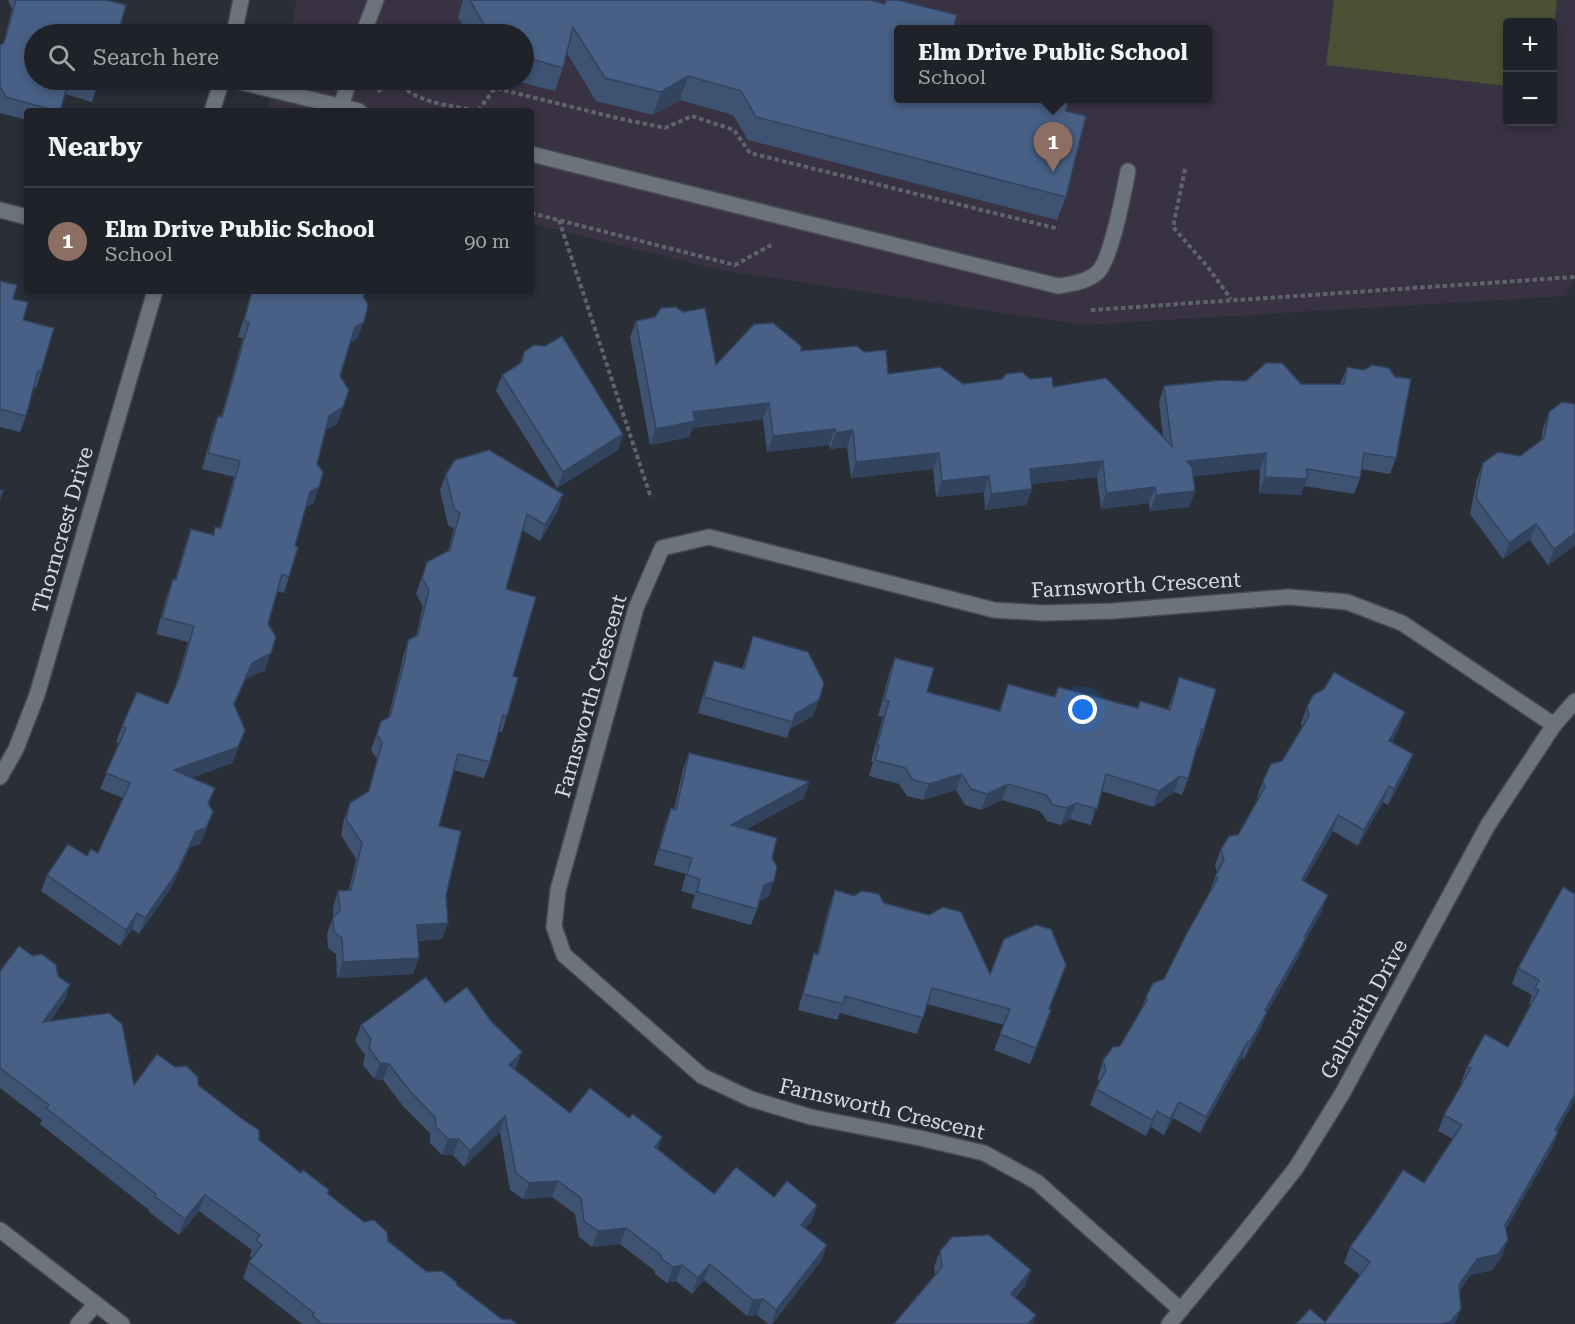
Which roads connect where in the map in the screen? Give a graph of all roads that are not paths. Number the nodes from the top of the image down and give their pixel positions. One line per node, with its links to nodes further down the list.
1 (241, 0): 3 (street)
2 (376, 0): 4 (street)
3 (236, 24)
4 (367, 24)
5 (219, 90): 9 (street)
6 (273, 90): 8 (street)
7 (346, 90): 8 (street)
8 (341, 107): 10 (street)
9 (213, 108)
10 (346, 108)
11 (534, 155): 12 (street)
12 (1128, 171)
13 (0, 210): 14 (street)
14 (24, 216)
15 (154, 294): 18 (street, Thorncrest Drive)
16 (1575, 701): 17 (street, Galbraith Drive)
17 (1554, 725): 21 (street, Galbraith Drive); 21 (street, Farnsworth Crescent)
18 (0, 777)
19 (0, 1230): 20 (street)
20 (96, 1304): 22 (street); 23 (street)
21 (1181, 1310): 24 (street, Galbraith Drive)
22 (78, 1324)
23 (122, 1324)
24 (1169, 1324)

